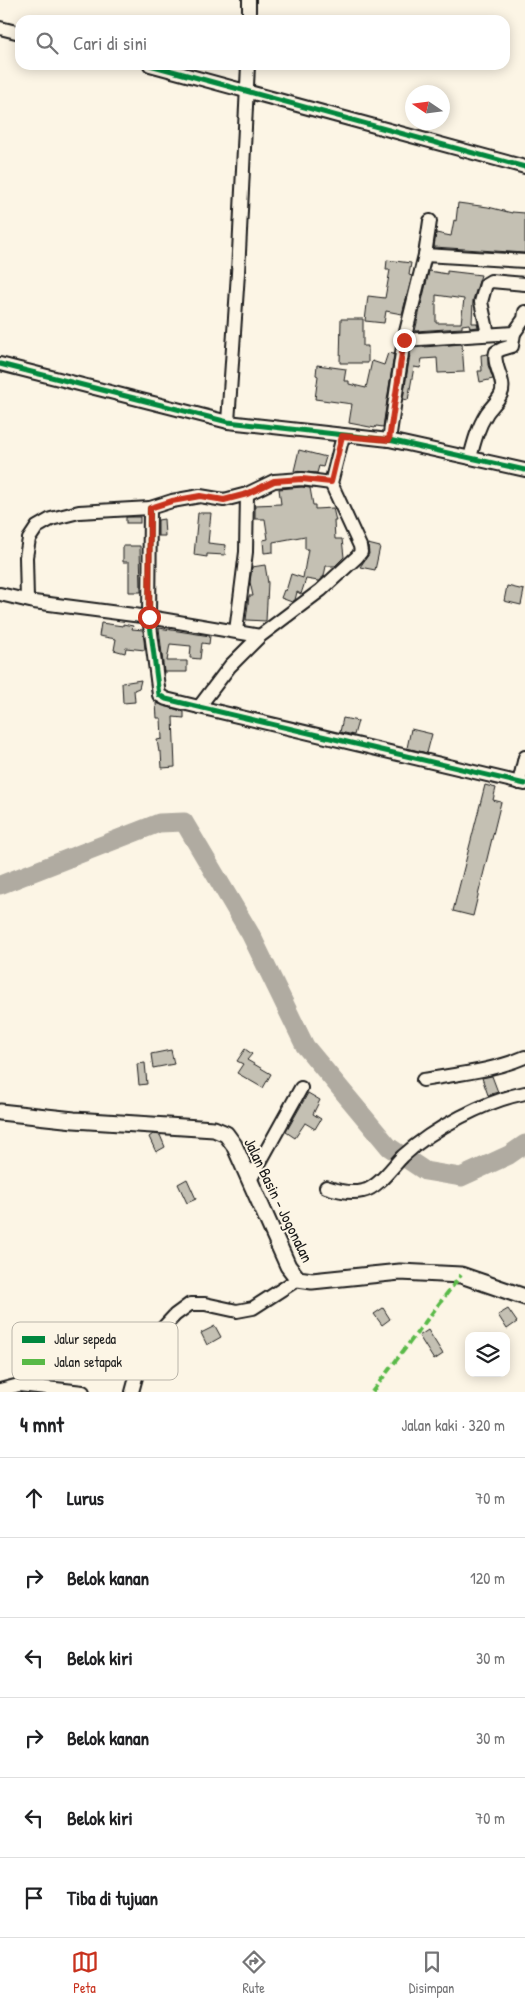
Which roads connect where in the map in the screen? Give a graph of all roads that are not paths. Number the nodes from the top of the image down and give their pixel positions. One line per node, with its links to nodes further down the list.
1 (249, 0): 2 (street)
2 (248, 15)
3 (0, 28): 4 (street)
4 (15, 32)
5 (169, 70): 7 (street)
6 (248, 70): 7 (street)
7 (247, 90): 8 (street); 18 (street)
8 (525, 167)
9 (430, 221): 10 (street)
10 (425, 255): 11 (street); 16 (street)
11 (525, 261)
12 (525, 284): 15 (street)
13 (525, 312): 14 (street)
14 (514, 333): 15 (street); 21 (street)
15 (488, 334): 16 (street)
16 (404, 340): 20 (street)
17 (0, 364): 18 (street)
18 (228, 422): 19 (street)
19 (342, 436): 20 (street); 23 (street)
20 (389, 440): 21 (street)
21 (470, 458): 22 (street)
22 (525, 470)
23 (331, 482): 24 (street); 30 (street)
24 (247, 494): 25 (street); 29 (street)
25 (150, 508): 27 (street); 28 (street)
26 (0, 594): 27 (street)
27 (27, 600): 28 (street)
28 (149, 617): 29 (street); 31 (street)
29 (236, 632): 30 (street)
30 (260, 636): 31 (street)
31 (199, 708): 33 (street)
32 (525, 757): 33 (street)
33 (522, 783)
34 (525, 1058): 35 (street)
35 (423, 1080)
36 (301, 1088): 39 (street)
37 (525, 1093): 40 (street)
38 (0, 1112): 39 (main road, Jalan Basin - Jogonalan)
39 (250, 1180): 41 (main road, Jalan Basin - Jogonalan)
40 (326, 1187)
41 (298, 1279): 42 (main road, Jalan Basin - Jogonalan); 43 (street)
42 (525, 1297)
43 (168, 1322)
44 (0, 1390): 45 (street)
45 (83, 1392)

